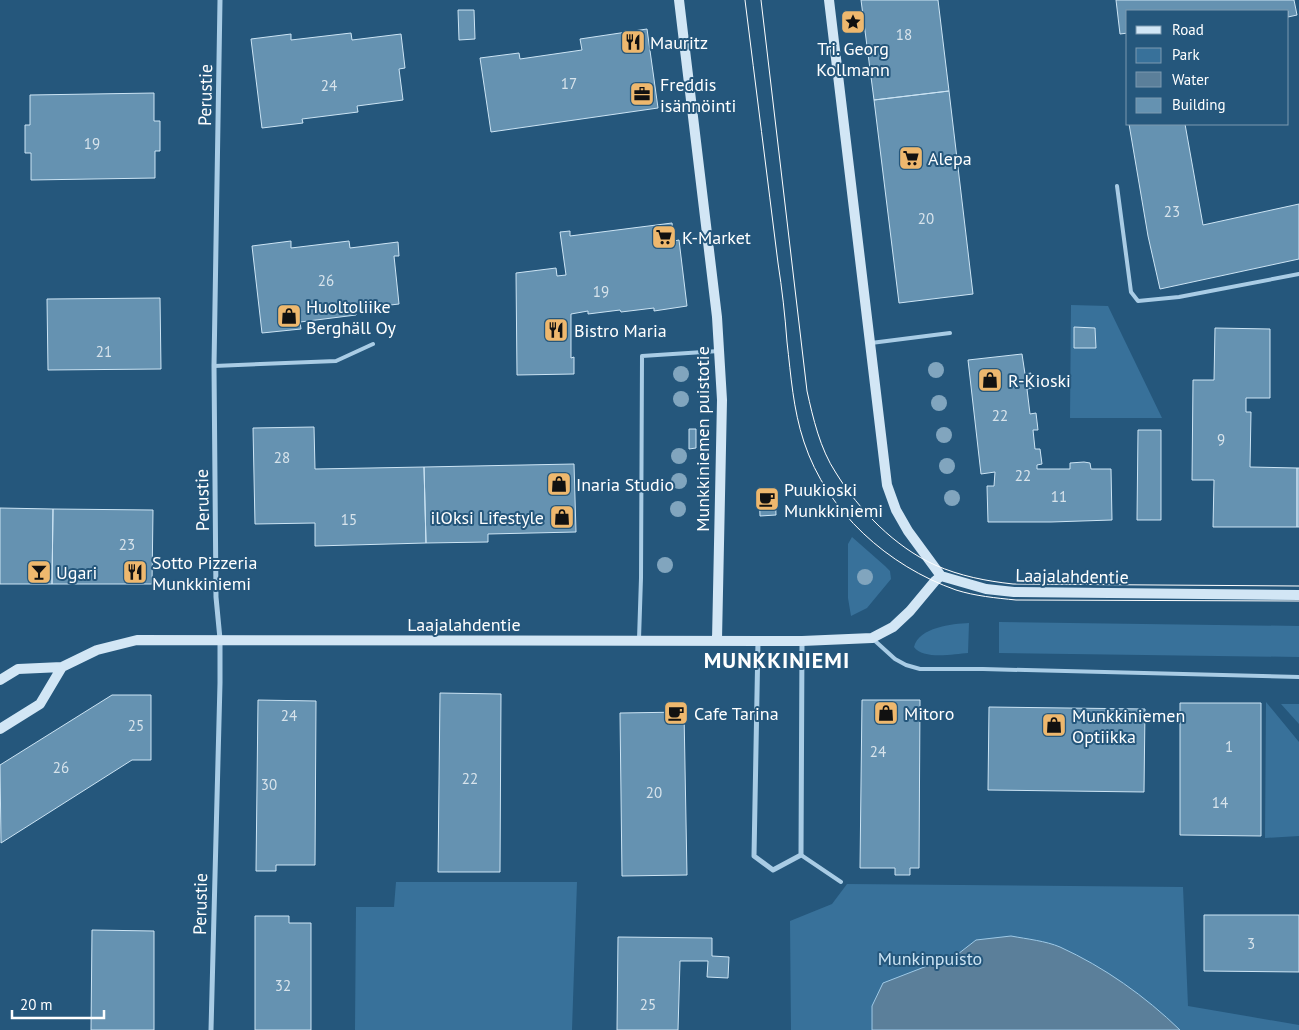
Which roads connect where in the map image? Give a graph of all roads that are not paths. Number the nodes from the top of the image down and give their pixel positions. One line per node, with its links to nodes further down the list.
1 (220, 0): 10 (street, Perustie)
2 (679, 0): 9 (street, Munkkiniemen puistotie)
3 (829, 0): 7 (street)
4 (1117, 186): 5 (lane)
5 (1299, 274)
6 (950, 333): 7 (lane)
7 (870, 343): 11 (street)
8 (373, 344): 10 (lane)
9 (719, 351): 15 (lane); 16 (street, Munkkiniemen puistotie)
10 (214, 366): 14 (street, Perustie)
11 (941, 576): 12 (street, Laajalahdentie); 13 (street, Laajalahdentie)
12 (1299, 595)
13 (872, 638): 18 (street, Laajalahdentie); 20 (lane)
14 (220, 639): 15 (street, Laajalahdentie); 19 (street, Laajalahdentie); 25 (street, Perustie)
15 (638, 640): 16 (street, Laajalahdentie)
16 (716, 640): 17 (street, Laajalahdentie)
17 (758, 641): 18 (street, Laajalahdentie); 23 (street)
18 (802, 641): 23 (street)
19 (62, 667): 21 (street, Laajalahdentie); 22 (street)
20 (1299, 677)
21 (0, 680)
22 (0, 728)
23 (800, 855): 24 (lane)
24 (841, 882)
25 (211, 1030)

